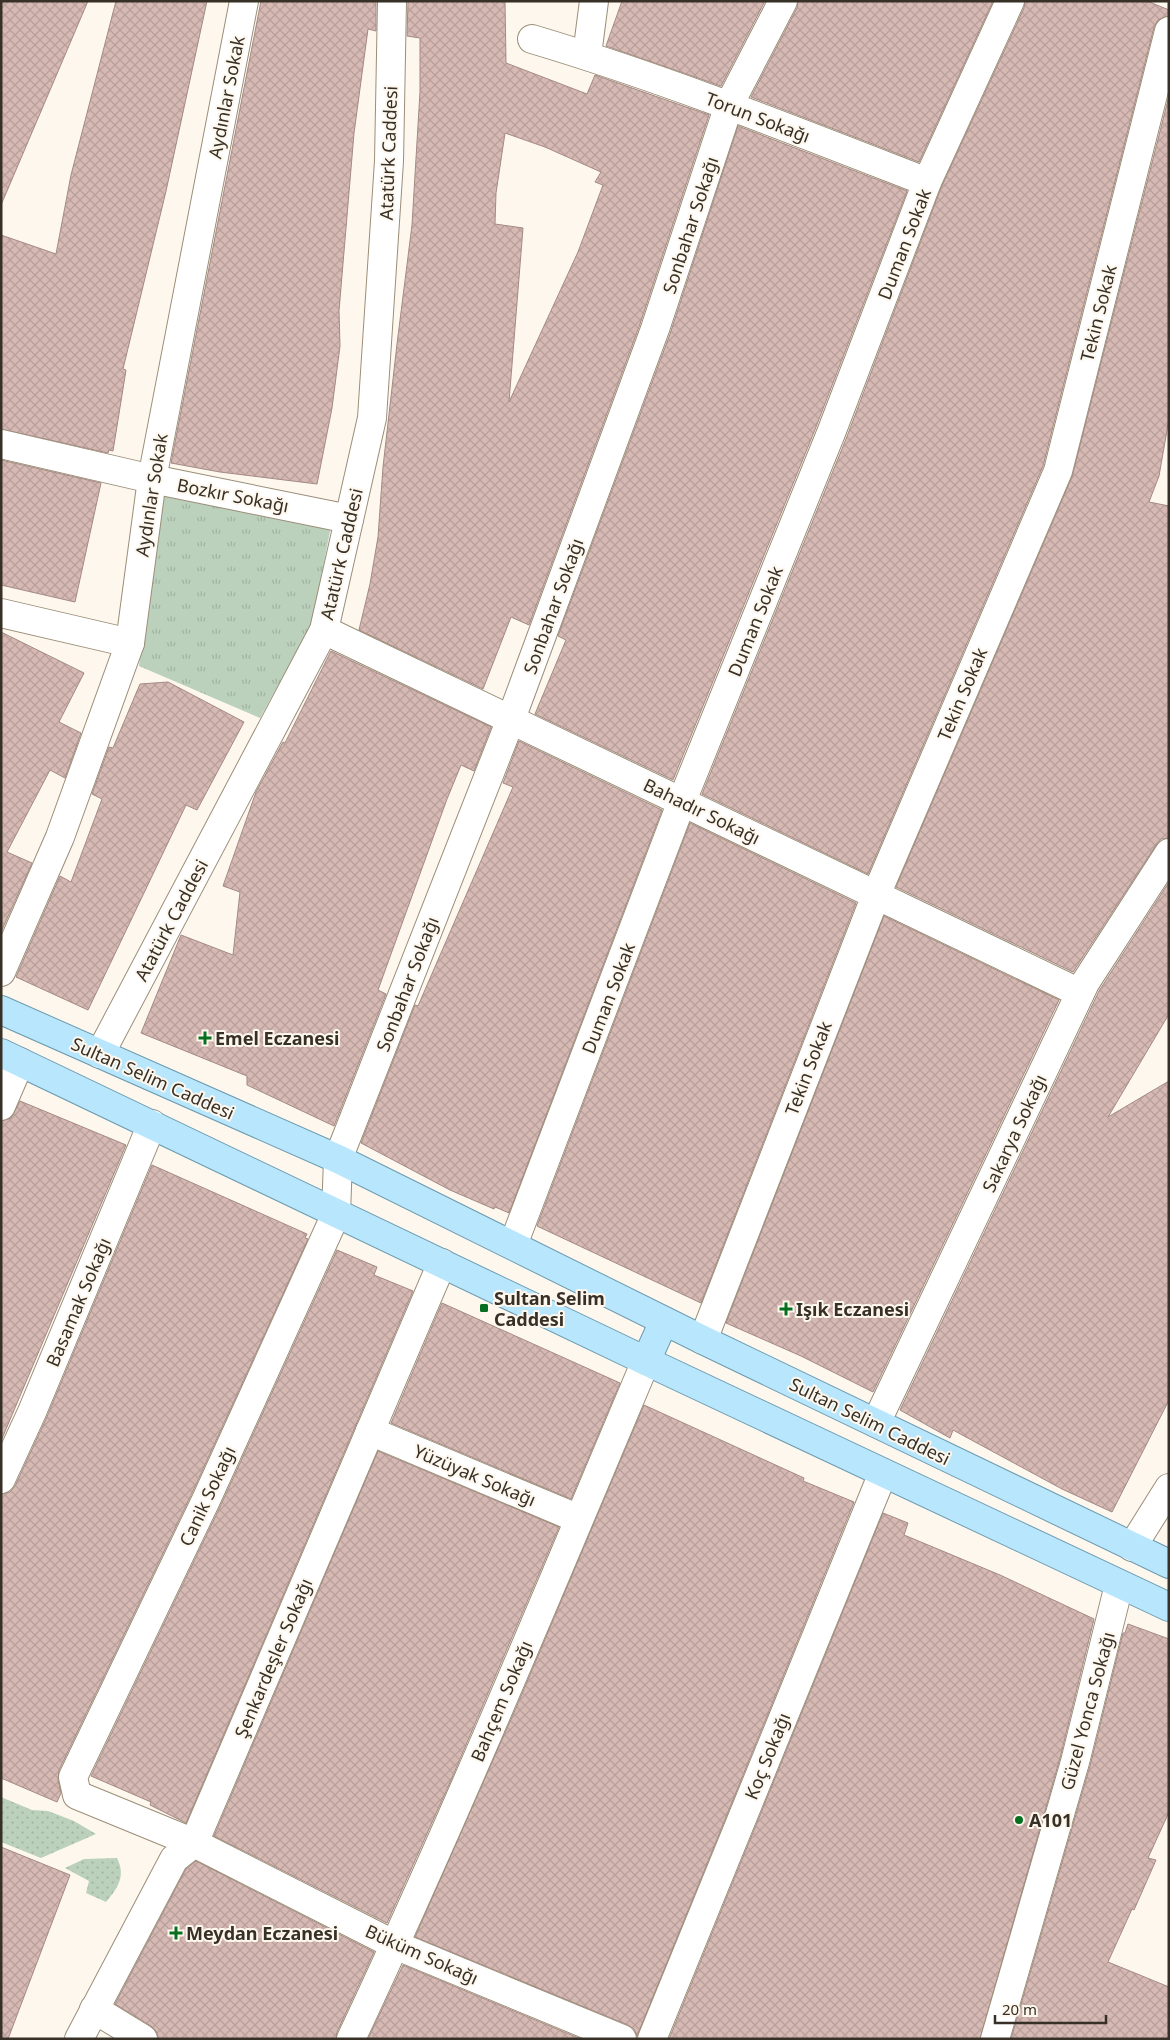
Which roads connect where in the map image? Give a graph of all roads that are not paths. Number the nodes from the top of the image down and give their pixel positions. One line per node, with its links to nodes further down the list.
1 (244, 1): 12 (street, Aydınlar Sokak)
2 (392, 1): 13 (street, Atatürk Caddesi)
3 (594, 1): 8 (street)
4 (783, 1): 9 (street, Sonbahar Sokağı)
5 (1010, 1): 10 (street, Duman Sokak)
6 (1169, 31): 20 (street, Tekin Sokak)
7 (532, 39): 8 (street, Torun Sokağı)
8 (587, 55): 9 (street, Torun Sokağı)
9 (730, 105): 10 (street, Torun Sokağı); 17 (street, Sonbahar Sokağı)
10 (927, 182): 18 (street, Duman Sokak)
11 (1, 444): 12 (street, Bozkır Sokağı)
12 (152, 479): 13 (street, Bozkır Sokağı); 16 (street, Aydınlar Sokak)
13 (349, 519): 15 (street, Atatürk Caddesi)
14 (1, 613): 16 (street)
15 (324, 630): 17 (street, Bahadır Sokağı); 25 (street, Atatürk Caddesi)
16 (130, 642): 21 (street, Aydınlar Sokak)
17 (511, 719): 18 (street, Bahadır Sokağı); 29 (street, Sonbahar Sokağı)
18 (682, 801): 20 (street, Bahadır Sokağı); 31 (street, Duman Sokak)
19 (1169, 852): 22 (street, Sakarya Sokağı)
20 (876, 895): 22 (street, Bahadır Sokağı); 34 (street, Tekin Sokak)
21 (1, 972)
22 (1080, 993): 37 (street, Sakarya Sokağı)
23 (1, 1010): 24 (main road, Sultan Selim Caddesi)
24 (38, 1026): 25 (main road, Sultan Selim Caddesi); 26 (main road)
25 (100, 1054): 29 (main road, Sultan Selim Caddesi)
26 (11, 1058): 27 (street); 28 (main road)
27 (1, 1106)
28 (152, 1124): 30 (main road); 40 (street, Basamak Sokağı)
29 (338, 1159): 30 (street, Sonbahar Sokağı); 31 (main road, Sultan Selim Caddesi)
30 (336, 1214): 32 (main road); 47 (street, Canik Sokağı)
31 (513, 1245): 33 (main road, Sultan Selim Caddesi)
32 (442, 1263): 35 (main road); 38 (street, Şenkardeşler Sokağı)
33 (664, 1321): 34 (main road, Sultan Selim Caddesi); 35 (main road)
34 (703, 1340): 36 (main road); 37 (main road, Sultan Selim Caddesi)
35 (646, 1362): 36 (main road); 42 (street, Bahçem Sokağı)
36 (686, 1380): 39 (main road)
37 (876, 1423): 43 (main road, Sultan Selim Caddesi)
38 (370, 1431): 42 (street, Yüzüyak Sokağı); 48 (street, Şenkardeşler Sokağı)
39 (883, 1472): 45 (main road); 55 (street, Koç Sokağı)
40 (1, 1479)
41 (1169, 1488): 43 (street)
42 (579, 1520): 49 (street, Bahçem Sokağı)
43 (1132, 1547): 44 (main road, Sultan Selim Caddesi); 45 (main road)
44 (1169, 1564)
45 (1119, 1585): 46 (main road); 56 (street, Güzel Yonca Sokağı)
46 (1169, 1607)
47 (73, 1777): 48 (street, Büküm Sokağı)
48 (194, 1843): 49 (street, Büküm Sokağı); 50 (street, Şenkardeşler Sokağı)
49 (395, 1945): 53 (street, Bahçem Sokağı); 54 (street, Büküm Sokağı)
50 (94, 2009): 51 (street, Şenkardeşler Sokağı); 52 (street)
51 (79, 2039)
52 (143, 2039)
53 (351, 2039)
54 (622, 2039)
55 (652, 2039)
56 (995, 2039)

